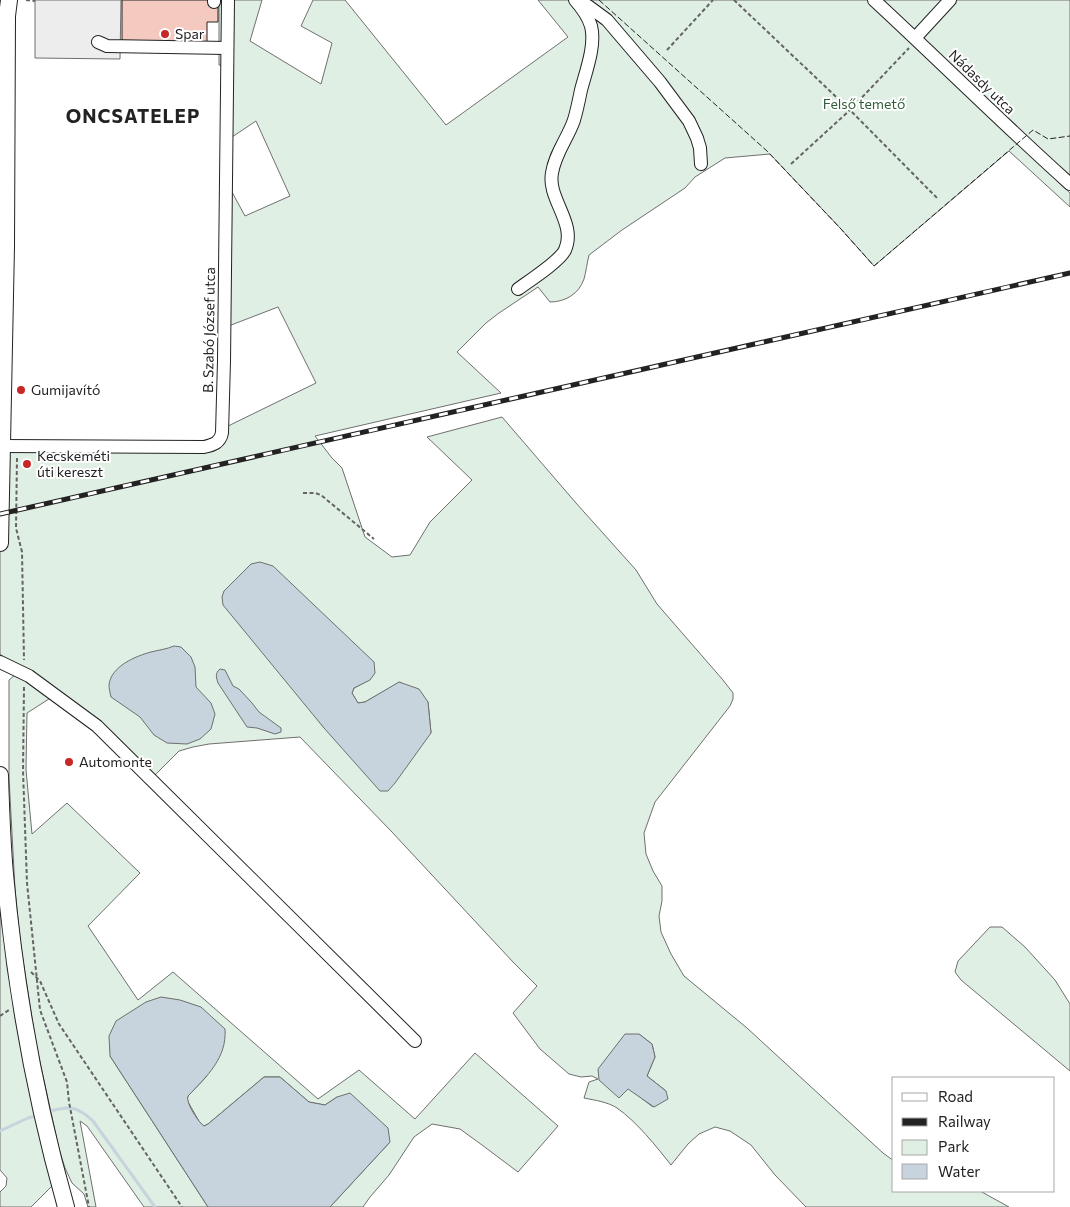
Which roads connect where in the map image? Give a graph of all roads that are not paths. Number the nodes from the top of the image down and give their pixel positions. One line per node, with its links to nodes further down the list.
1 (228, 0): 8 (street, B. Szabó József utca)
2 (576, 0): 9 (street); 12 (street)
3 (874, 0): 6 (street, Nádasdy utca)
4 (950, 0): 6 (street)
5 (6, 5): 11 (main road)
6 (916, 39): 10 (street, Nádasdy utca)
7 (98, 42): 8 (street)
8 (227, 48): 13 (street, B. Szabó József utca)
9 (701, 164)
10 (1070, 184)
11 (3, 237): 13 (main road)
12 (518, 289)
13 (9, 446): 14 (main road)
14 (0, 514): 15 (main road)
15 (0, 544)
16 (0, 662): 19 (street)
17 (0, 774): 18 (main road)
18 (2, 873): 20 (main road)
19 (415, 1041)
20 (66, 1207)

